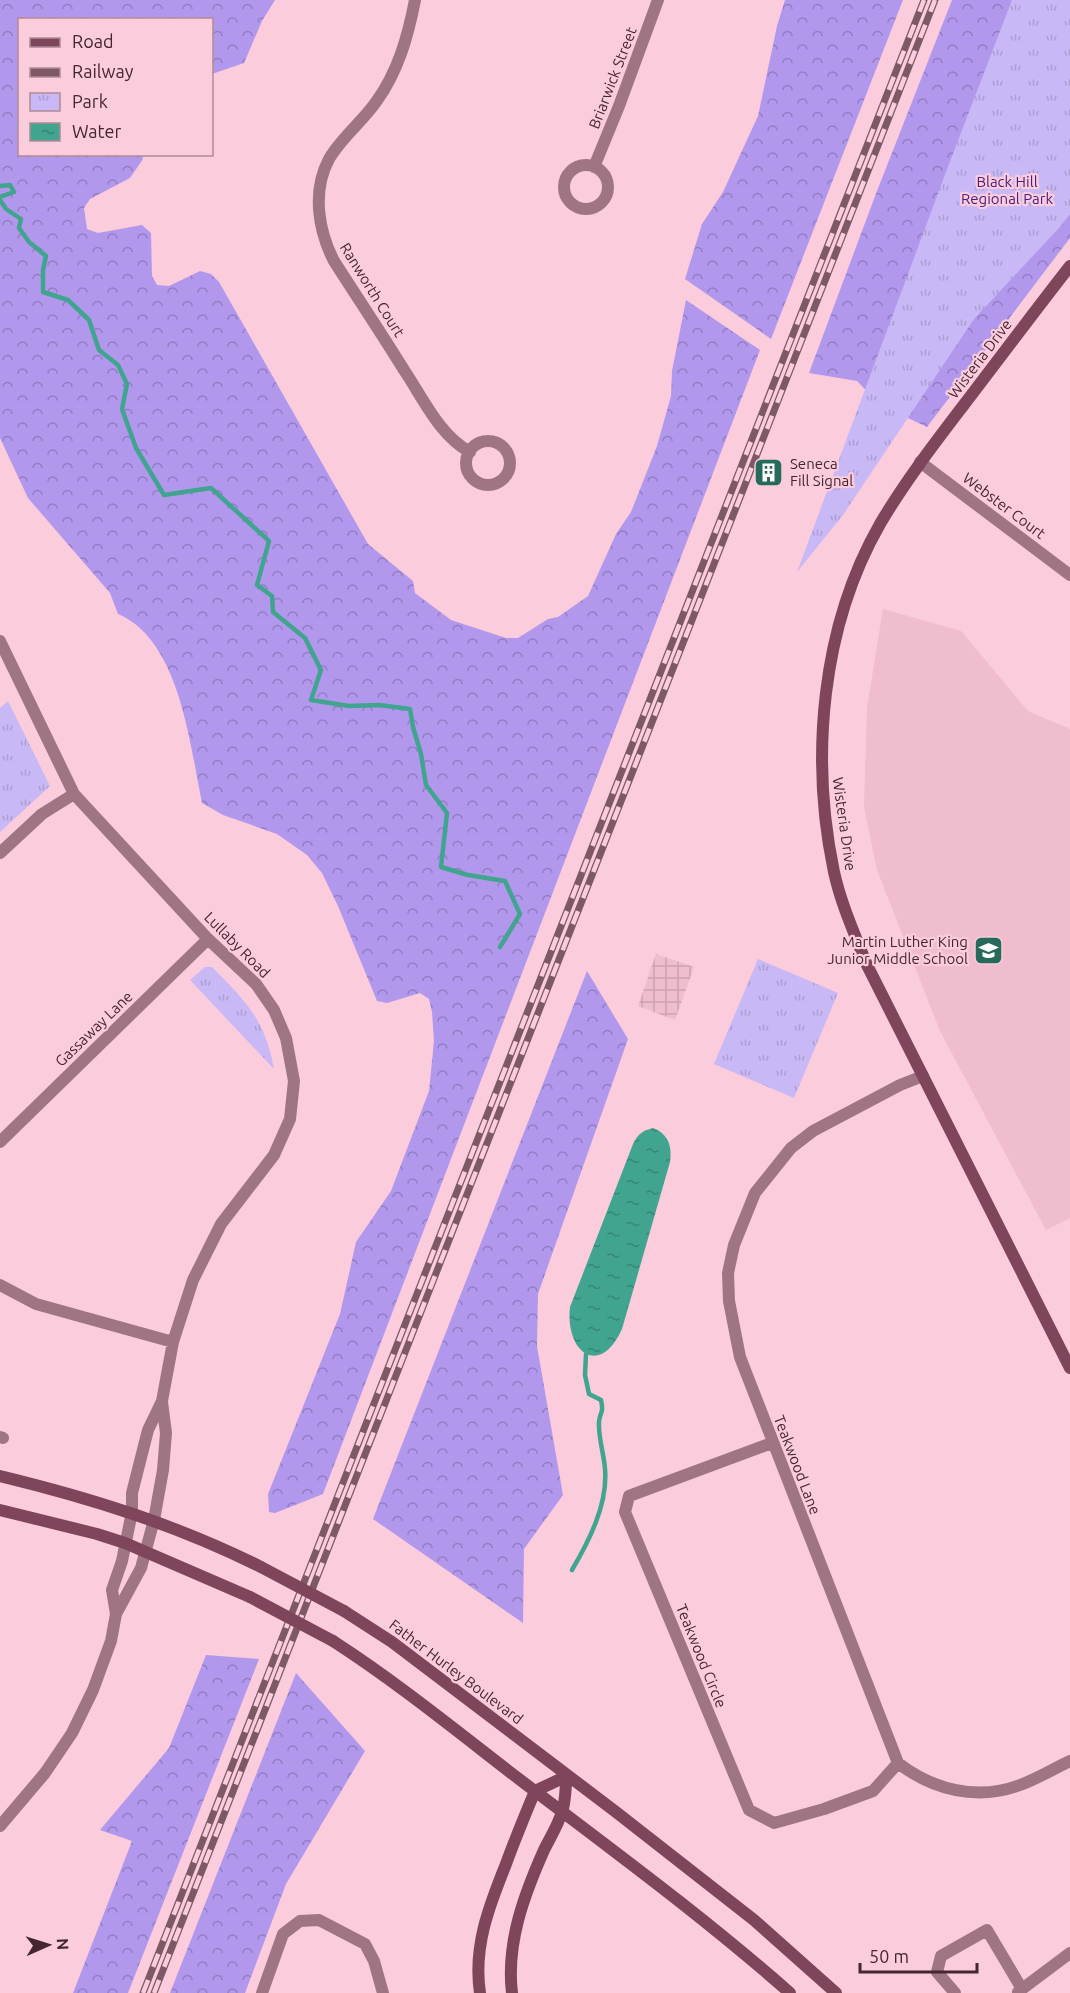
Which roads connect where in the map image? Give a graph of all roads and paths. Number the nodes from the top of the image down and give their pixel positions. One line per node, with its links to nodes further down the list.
1 (415, 0): 5 (street, Ranworth Court)
2 (658, 0): 3 (street, Briarwick Street)
3 (594, 167)
4 (1070, 266): 6 (main road, Wisteria Drive)
5 (470, 452)
6 (920, 462): 7 (street, Webster Court); 12 (main road, Wisteria Drive)
7 (1070, 575)
8 (0, 641): 9 (street, Lullaby Road)
9 (74, 794): 10 (street); 11 (street, Lullaby Road)
10 (0, 853)
11 (208, 939): 13 (street, Gassaway Lane); 15 (street, Lullaby Road)
12 (923, 1076): 16 (main road, Wisteria Drive); 18 (street, Teakwood Lane)
13 (0, 1142)
14 (0, 1285): 15 (street)
15 (173, 1342): 17 (street, Lullaby Road)
16 (1070, 1368)
17 (162, 1401): 21 (street, Lullaby Road); 22 (street, Lullaby Road)
18 (772, 1443): 27 (street, Teakwood Lane); 27 (street, Teakwood Circle)
19 (0, 1476): 21 (main road, Father Hurley Boulevard)
20 (0, 1510): 23 (main road)
21 (132, 1512): 22 (main road, Father Hurley Boulevard); 23 (street, Lullaby Road)
22 (154, 1520): 24 (street, Lullaby Road); 28 (main road, Father Hurley Boulevard, bridge)
23 (125, 1543): 24 (main road); 25 (street, Lullaby Road)
24 (146, 1552): 25 (street, Lullaby Road); 29 (main road, bridge)
25 (116, 1614): 31 (street)
26 (1070, 1761): 27 (street)
27 (898, 1763)
28 (567, 1776): 29 (main road); 30 (main road); 39 (main road, Father Hurley Boulevard)
29 (535, 1791): 30 (main road); 36 (main road)
30 (563, 1811): 37 (main road); 38 (main road)
31 (0, 1826)
32 (1070, 1953): 33 (street)
33 (1019, 1991): 40 (street)
34 (262, 1993): 35 (street)
35 (383, 1993)
36 (480, 1993)
37 (512, 1993)
38 (790, 1993)
39 (836, 1993)
40 (955, 1993)

